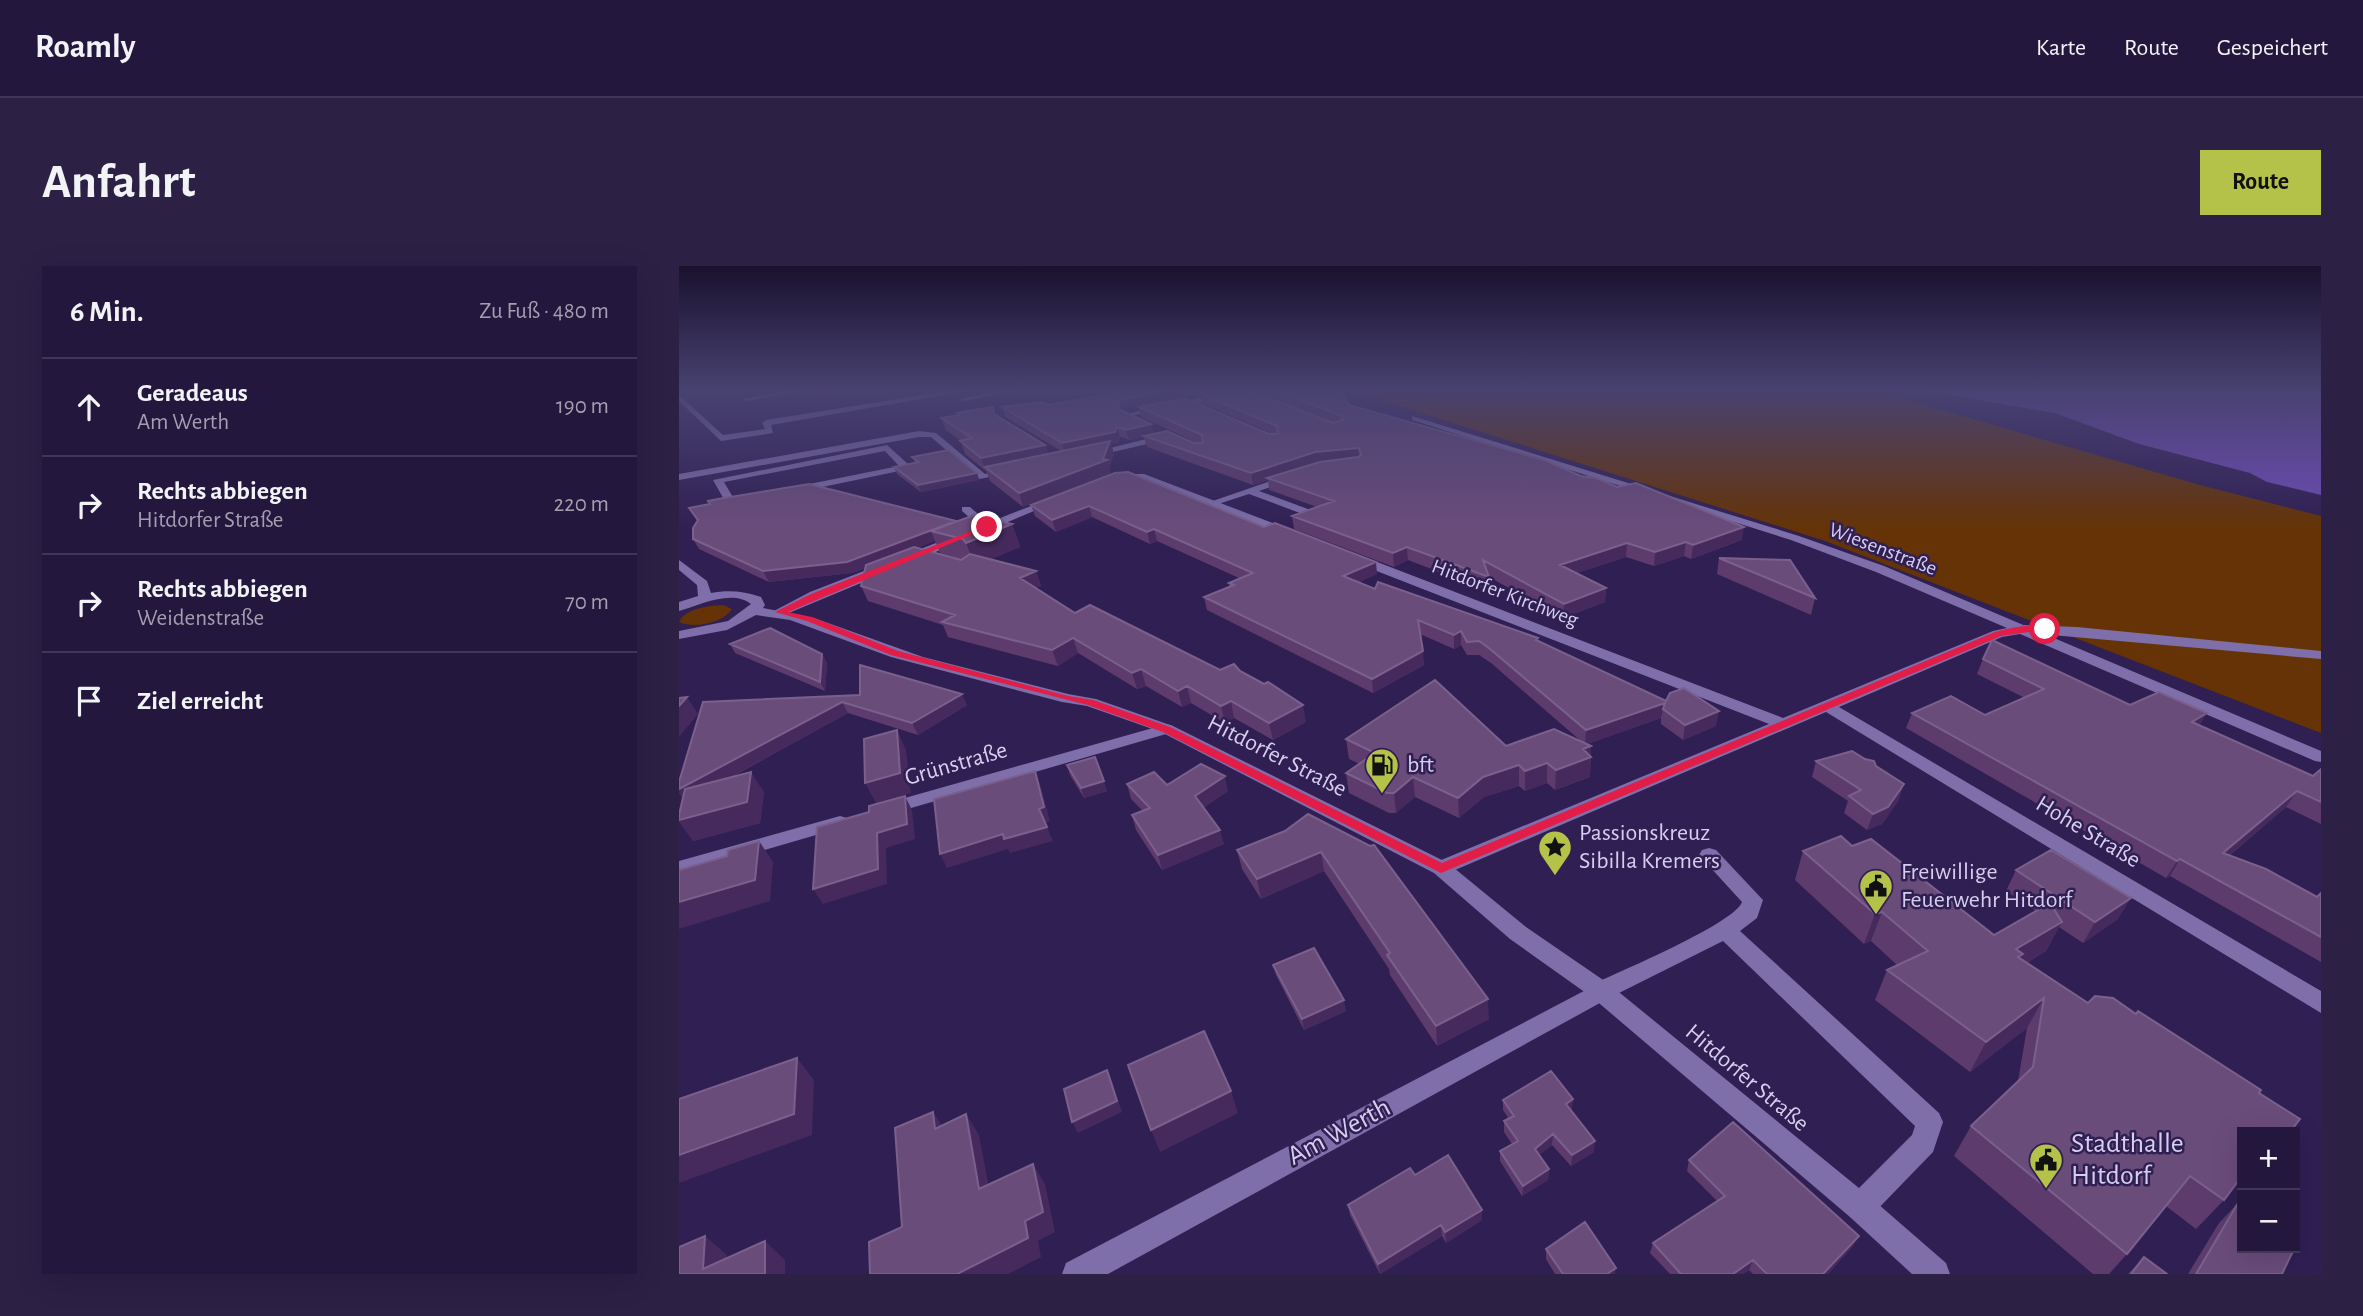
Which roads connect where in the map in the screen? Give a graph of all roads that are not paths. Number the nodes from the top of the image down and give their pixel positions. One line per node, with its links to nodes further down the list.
1 (904, 436): 6 (street)
2 (934, 436): 8 (street)
3 (1472, 436): 27 (street, Wiesenstraße)
4 (1168, 437): 5 (street); 7 (street)
5 (1179, 441)
6 (824, 456): 6 (street); 10 (street)
7 (1077, 457)
8 (1024, 468)
9 (1308, 472): 12 (street)
10 (679, 477)
11 (1103, 482): 14 (street)
12 (1250, 491): 14 (street); 16 (street)
13 (1066, 496): 17 (street)
14 (1212, 503): 18 (street)
15 (966, 509): 17 (street)
16 (1312, 514)
17 (987, 527): 19 (street)
18 (1307, 540)
19 (919, 554): 21 (street); 26 (street)
20 (1345, 555): 31 (street, Hitdorfer Kirchweg)
21 (943, 561)
22 (679, 565): 23 (street)
23 (705, 599): 24 (street); 25 (street)
24 (679, 607)
25 (753, 611): 26 (street, Hitdorfer Straße); 28 (street)
26 (779, 612): 32 (street, Hitdorfer Straße)
27 (2023, 629): 29 (street); 30 (street); 33 (street, Wiesenstraße)
28 (679, 635)
29 (2321, 656)
30 (1828, 707): 31 (street); 39 (street, Hohe Straße)
31 (1783, 724): 36 (street)
32 (1167, 729): 35 (street, Grünstraße); 36 (street, Hitdorfer Straße)
33 (2321, 757)
34 (1709, 855): 37 (street, Am Werth)
35 (679, 868)
36 (1441, 869): 38 (street, Hitdorfer Straße)
37 (1725, 930): 38 (street, Am Werth); 40 (street)
38 (1601, 990): 40 (street, Hitdorfer Straße); 41 (street, Am Werth)
39 (2321, 1003)
40 (1860, 1207): 42 (street, Hitdorfer Straße)
41 (1077, 1274)
42 (1935, 1274)

